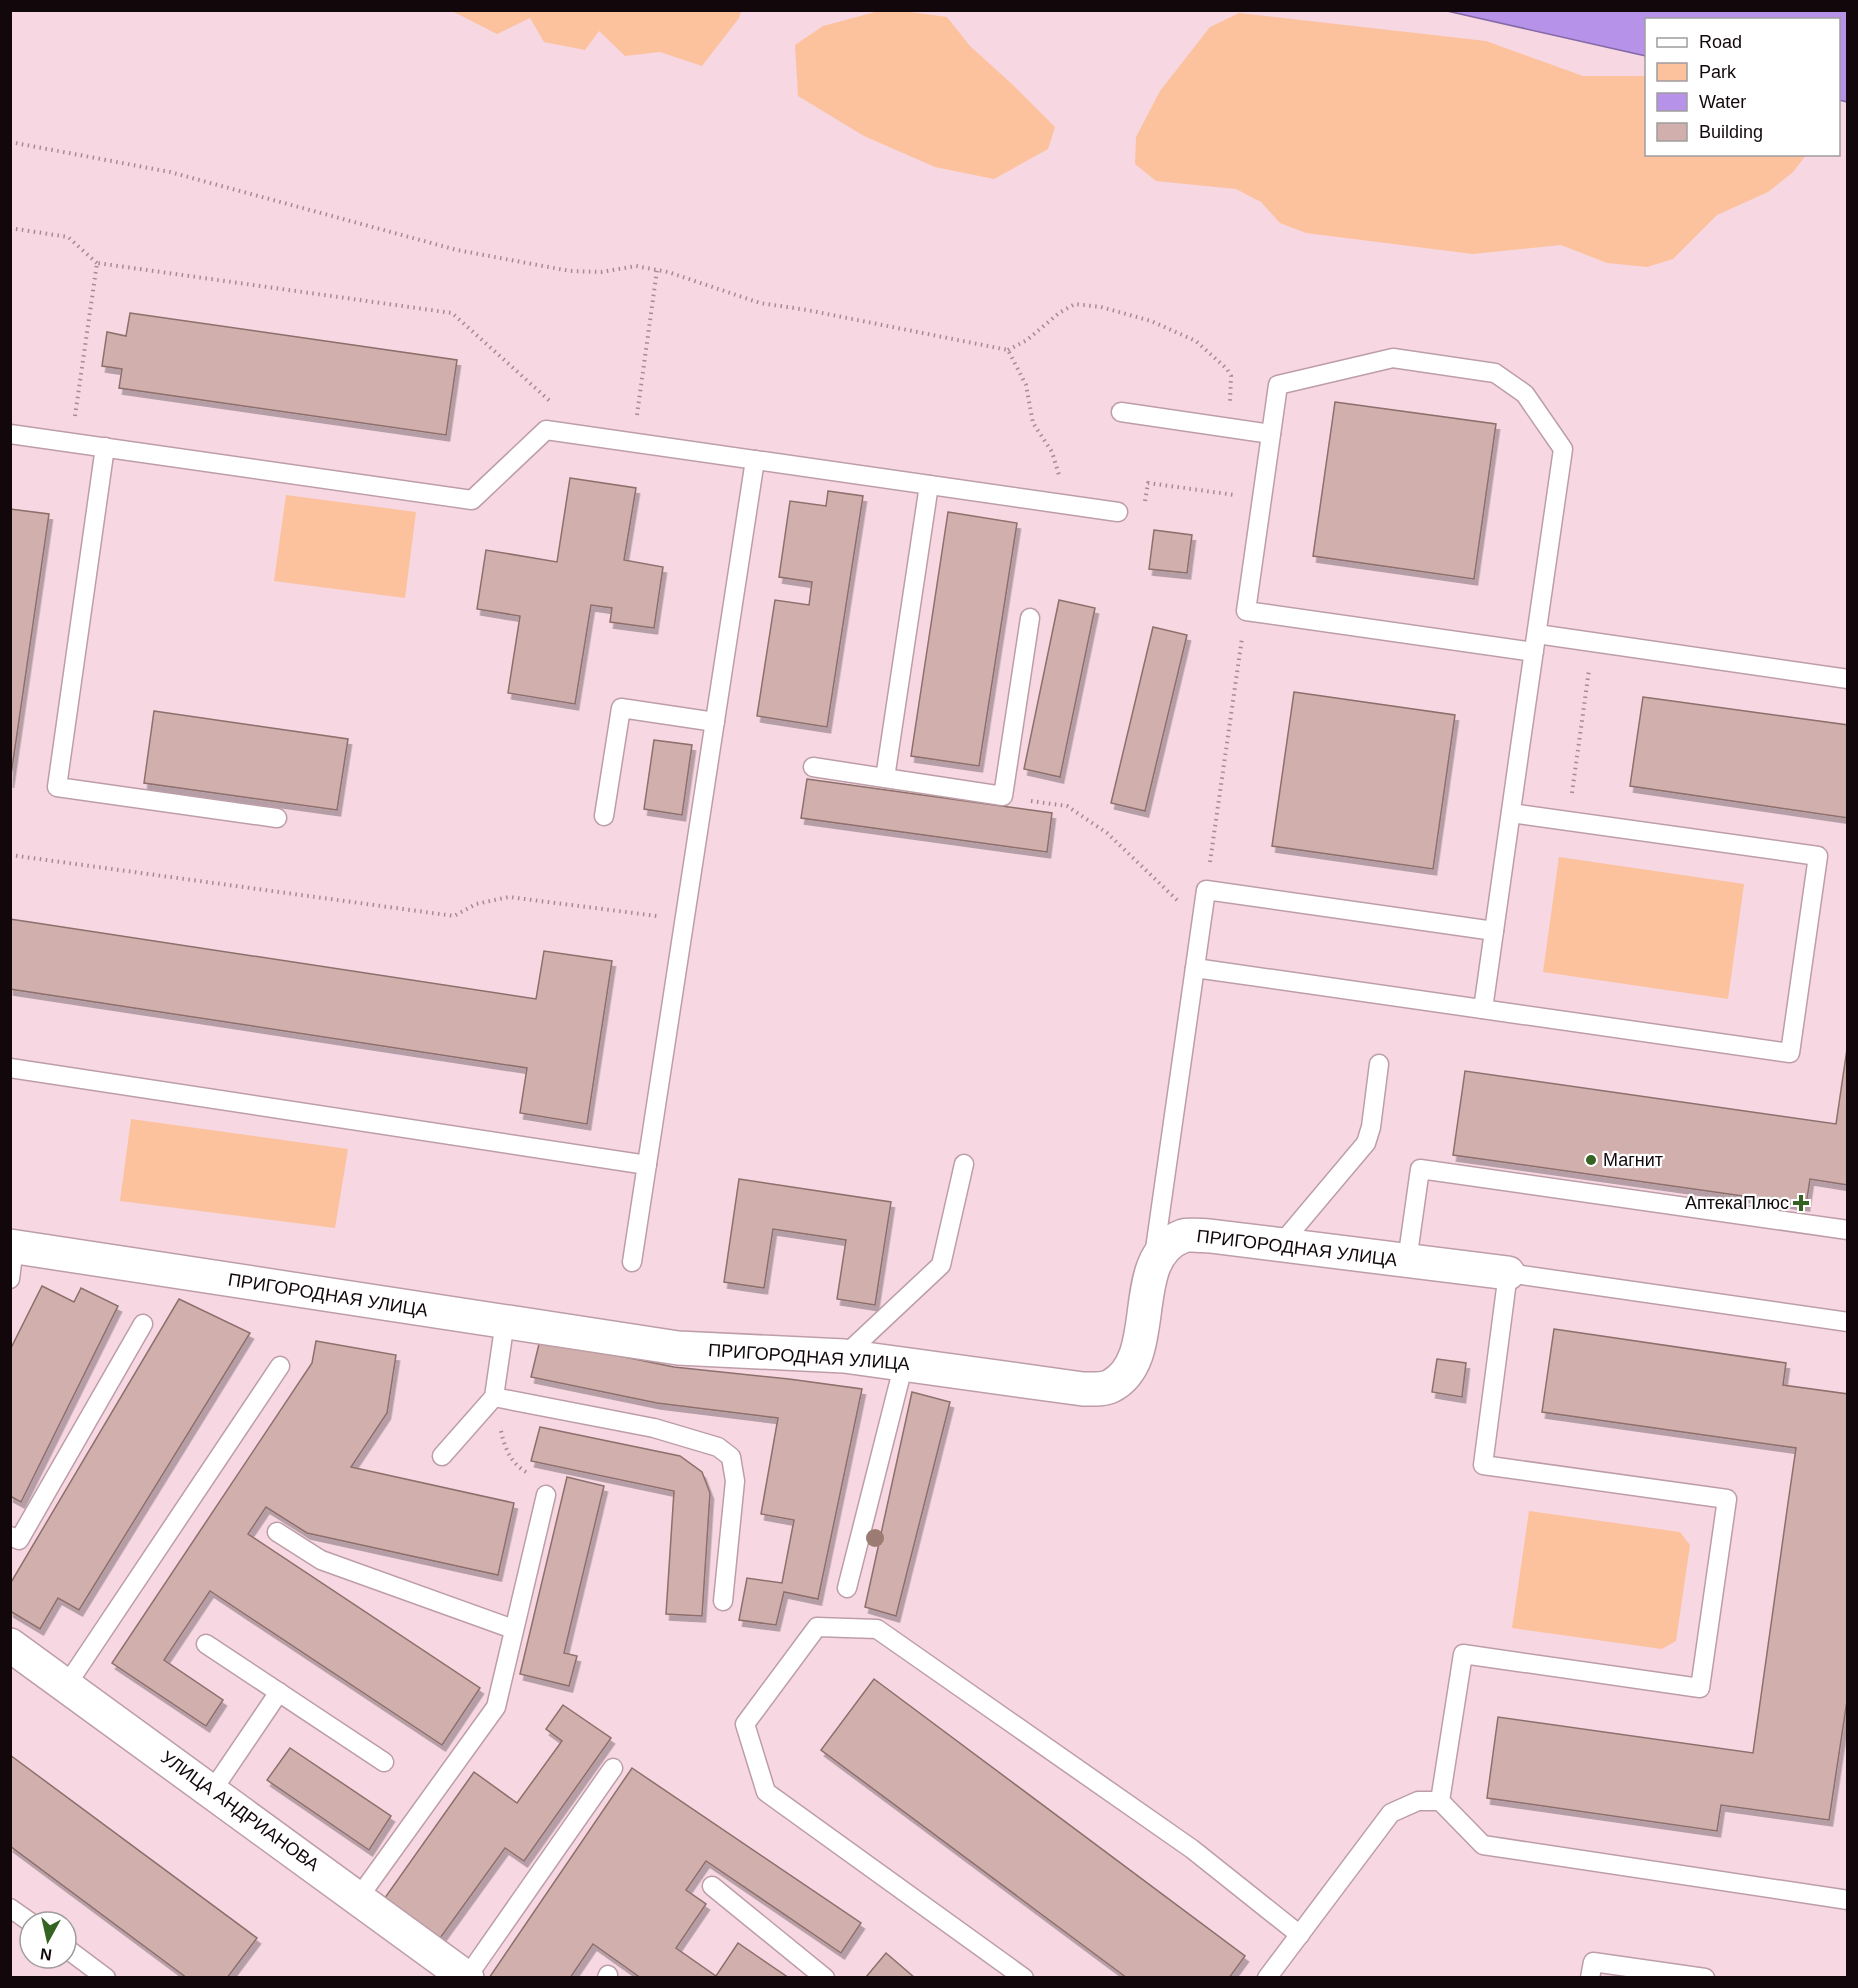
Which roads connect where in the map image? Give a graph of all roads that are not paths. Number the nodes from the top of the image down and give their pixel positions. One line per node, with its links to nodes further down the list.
1 (1121, 412): 3 (lane)
2 (10, 434): 4 (lane)
3 (1271, 434): 9 (lane); 9 (lane)
4 (105, 447): 5 (lane); 16 (lane)
5 (755, 459): 6 (lane); 11 (lane)
6 (929, 484): 7 (lane); 13 (lane)
7 (1118, 512)
8 (1030, 618): 13 (lane)
9 (1535, 643): 10 (lane); 14 (lane)
10 (1848, 679)
11 (715, 722): 15 (lane); 23 (lane)
12 (813, 767): 13 (lane)
13 (885, 778)
14 (1511, 813): 17 (lane); 19 (lane)
15 (604, 816)
16 (277, 818)
17 (1494, 931): 18 (lane); 19 (lane)
18 (1195, 968): 19 (lane); 29 (lane)
19 (1483, 1009)
20 (1379, 1064): 25 (lane)
21 (10, 1068): 23 (lane)
22 (964, 1164): 35 (lane)
23 (647, 1165): 28 (lane)
24 (1848, 1230): 27 (lane)
25 (1281, 1244): 27 (street, ПРИГОРОДНАЯ УЛИЦА); 29 (street, ПРИГОРОДНАЯ УЛИЦА)
26 (12, 1246): 31 (lane); 32 (street, ПРИГОРОДНАЯ УЛИЦА)
27 (1407, 1261): 30 (street, ПРИГОРОДНАЯ УЛИЦА)
28 (632, 1262)
29 (1152, 1270): 36 (street, ПРИГОРОДНАЯ УЛИЦА)
30 (1508, 1273): 33 (lane); 53 (lane)
31 (10, 1279)
32 (505, 1321): 35 (street, ПРИГОРОДНАЯ УЛИЦА); 38 (lane)
33 (1848, 1322)
34 (143, 1324): 42 (lane)
35 (844, 1356): 36 (street, ПРИГОРОДНАЯ УЛИЦА)
36 (904, 1363): 43 (lane)
37 (280, 1366): 48 (lane)
38 (494, 1397): 39 (lane); 44 (lane)
39 (442, 1456)
40 (546, 1495): 45 (lane)
41 (277, 1532): 45 (lane)
42 (10, 1536)
43 (847, 1588)
44 (723, 1601)
45 (513, 1629): 55 (lane)
46 (206, 1644): 49 (lane)
47 (10, 1645): 48 (street, УЛИЦА АНДРИАНОВА)
48 (66, 1686): 52 (street, УЛИЦА АНДРИАНОВА)
49 (279, 1692): 50 (lane); 52 (lane)
50 (384, 1762)
51 (613, 1768): 60 (lane)
52 (212, 1791): 55 (street, УЛИЦА АНДРИАНОВА)
53 (1440, 1801): 56 (lane); 57 (lane)
54 (712, 1886): 61 (lane)
55 (359, 1897): 60 (street, УЛИЦА АНДРИАНОВА)
56 (1848, 1900)
57 (1300, 1935): 62 (lane); 63 (lane)
58 (78, 1957): 59 (lane)
59 (106, 1977)
60 (467, 1977)
61 (825, 1977)
62 (1024, 1977)
63 (1267, 1977)
64 (1590, 1977): 65 (lane)
65 (1705, 1977)

